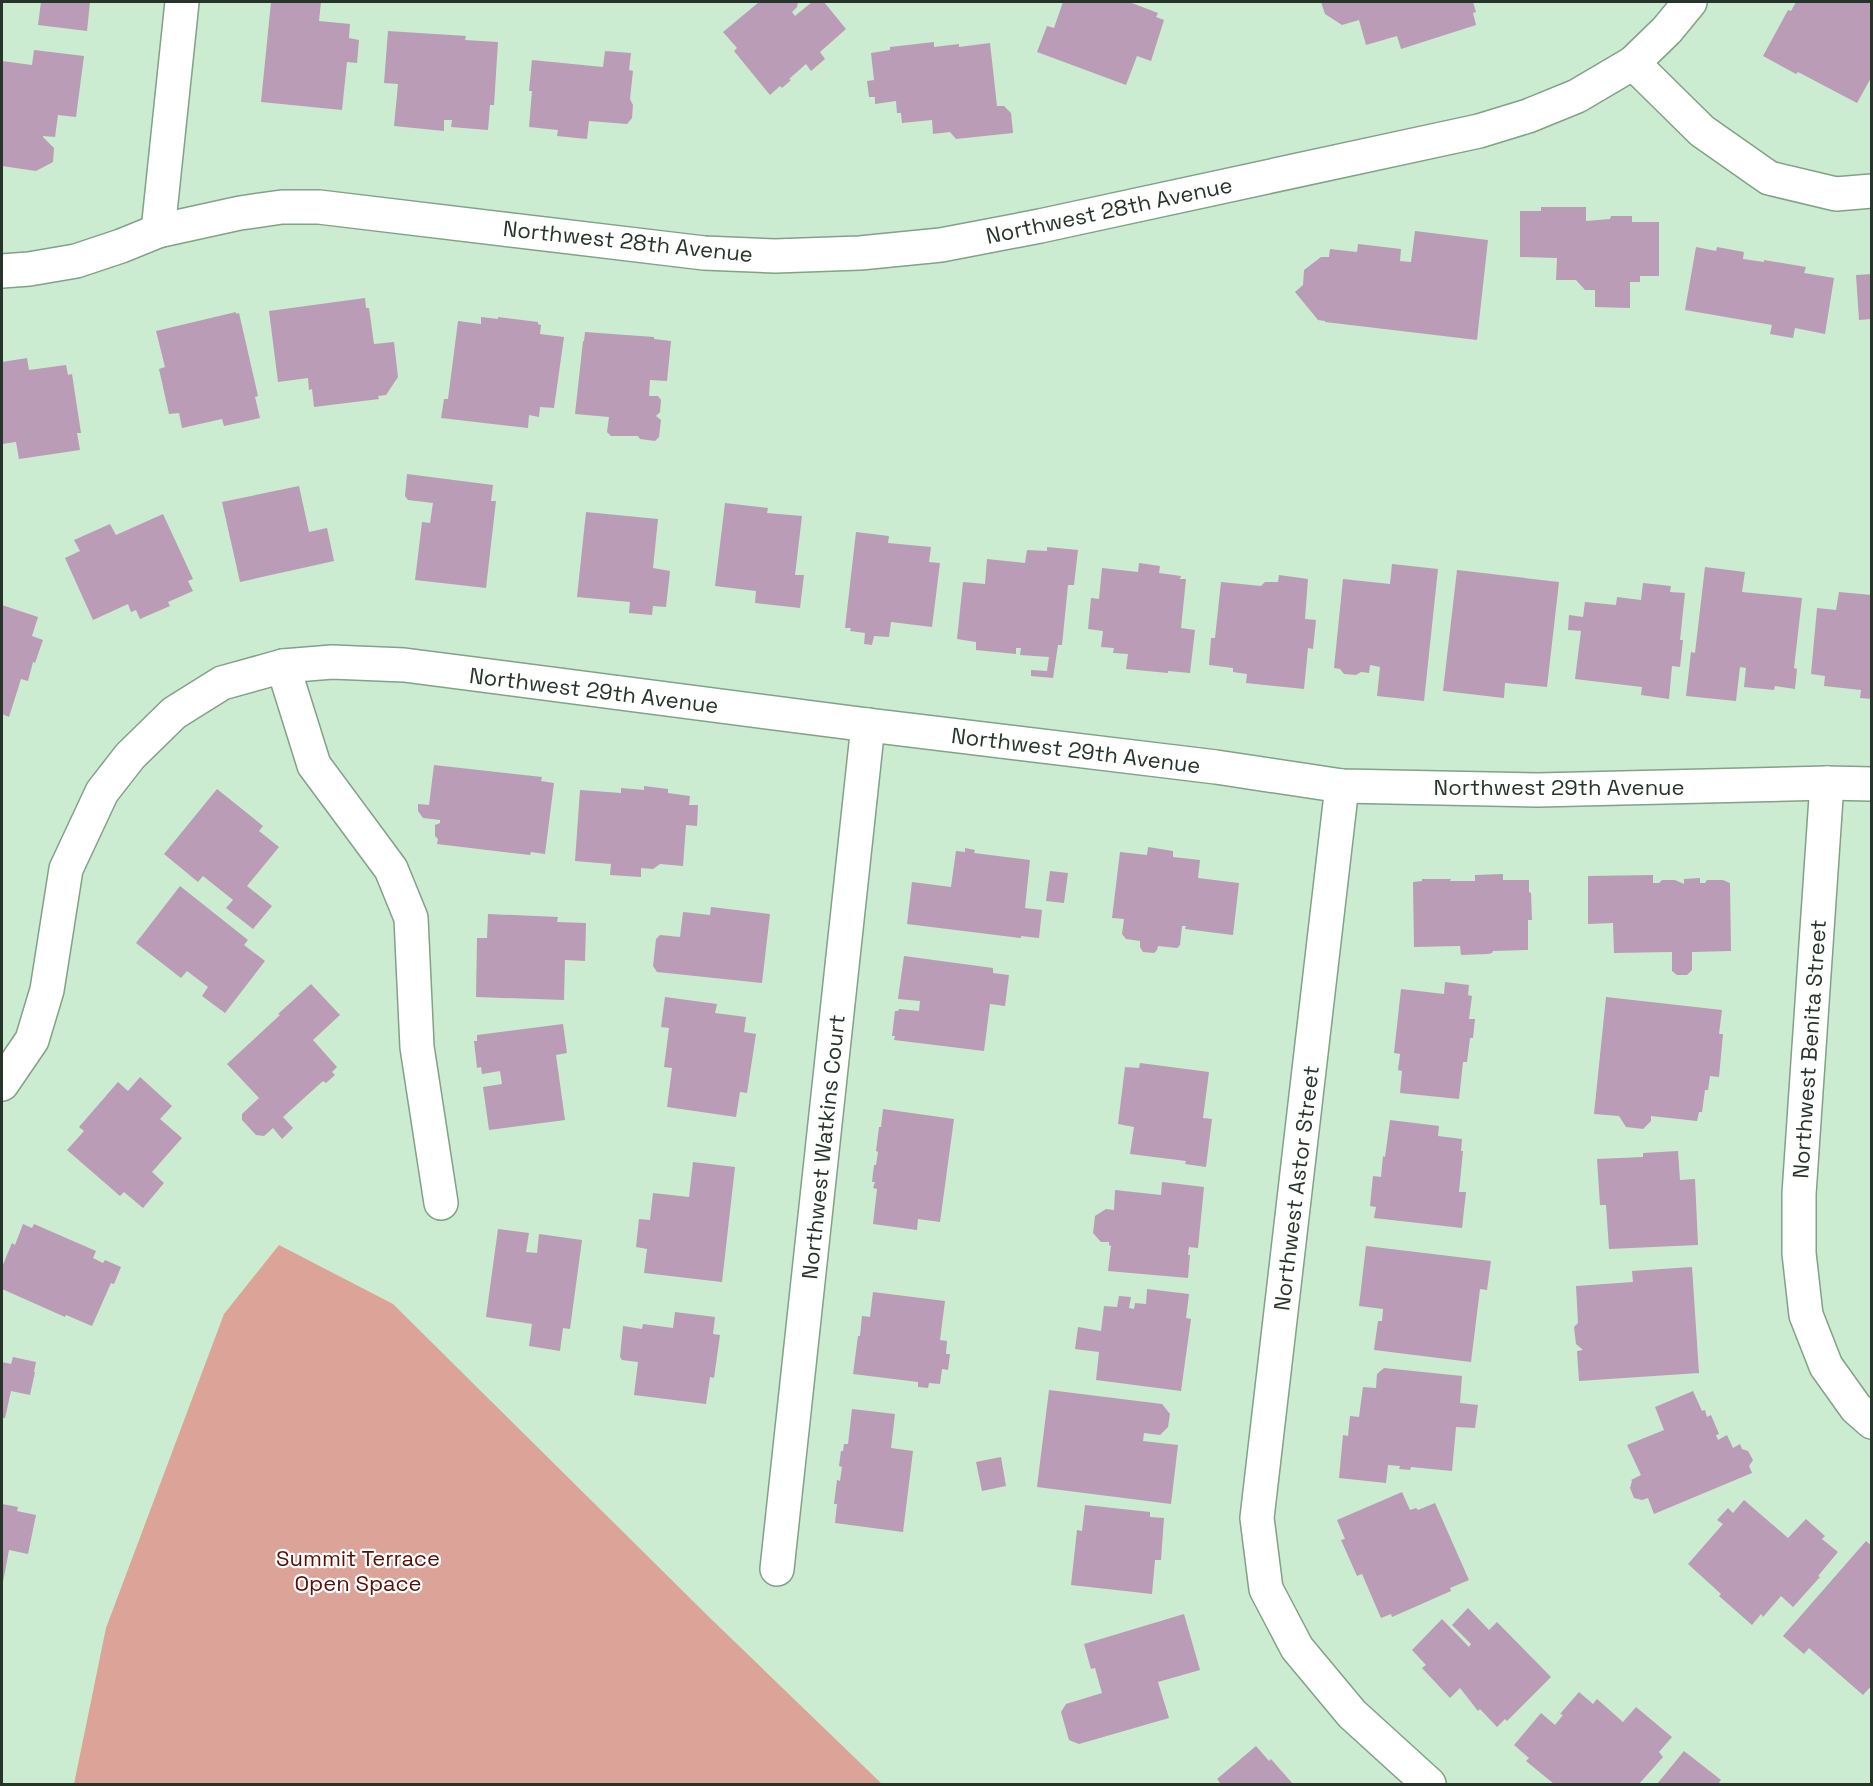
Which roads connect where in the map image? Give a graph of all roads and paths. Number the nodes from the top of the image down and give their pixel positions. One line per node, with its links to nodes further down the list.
1 (182, 2): 5 (street)
2 (1690, 2): 3 (street, Northwest 28th Avenue)
3 (1633, 63): 4 (street); 5 (street, Northwest 28th Avenue)
4 (1872, 191)
5 (158, 231): 6 (street, Northwest 28th Avenue)
6 (2, 271)
7 (283, 666): 8 (street, Northwest 29th Avenue); 12 (street, Northwest 29th Avenue); 13 (street)
8 (868, 725): 11 (street, Northwest 29th Avenue); 15 (street, Northwest Watkins Court)
9 (1827, 783): 10 (street, Northwest 29th Avenue); 11 (street, Northwest 29th Avenue); 14 (street, Northwest Benita Street)
10 (1872, 784)
11 (1342, 786): 16 (street, Northwest Astor Street)
12 (2, 1084)
13 (441, 1203)
14 (1872, 1422)
15 (777, 1569)
16 (1429, 1785)

